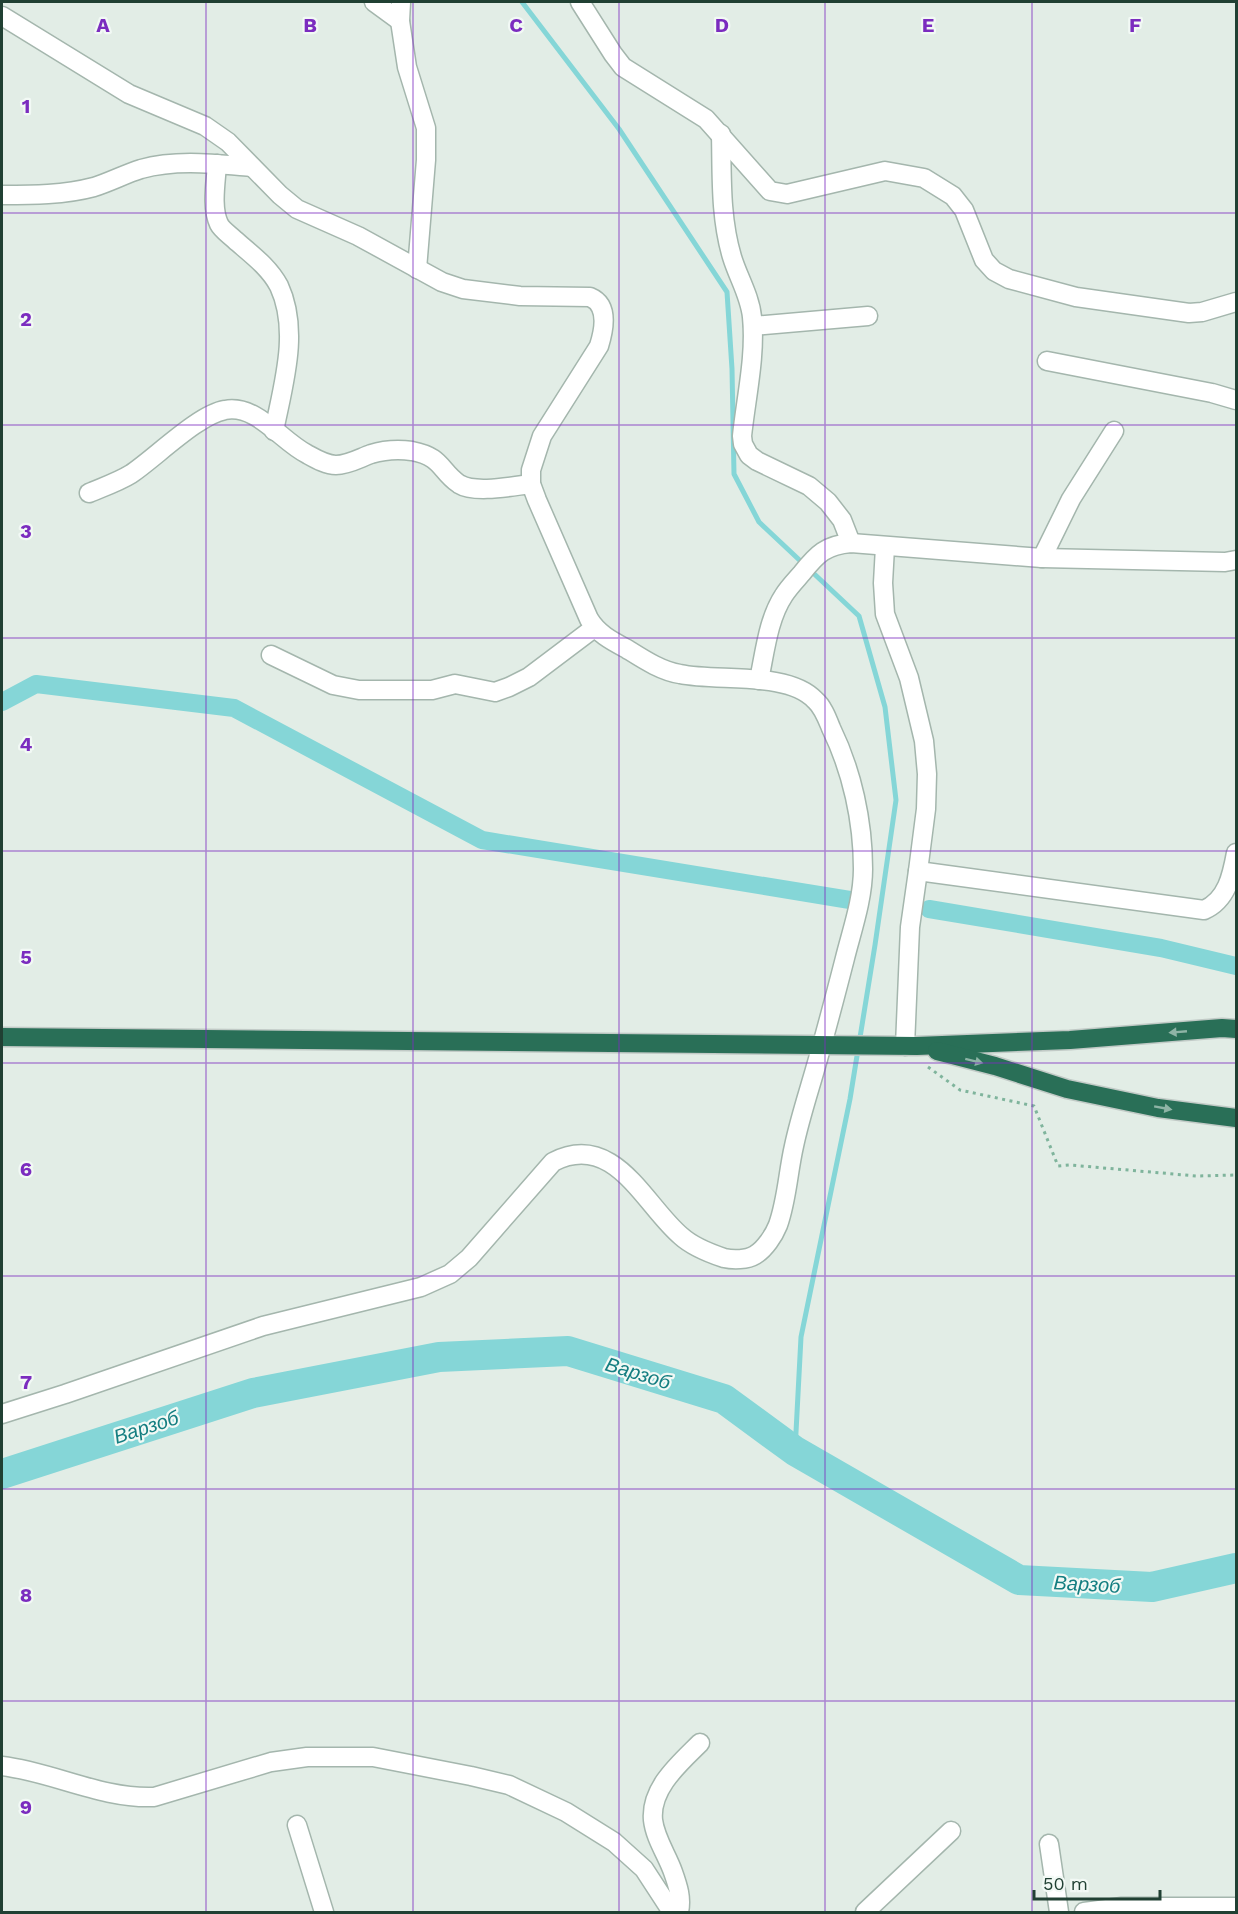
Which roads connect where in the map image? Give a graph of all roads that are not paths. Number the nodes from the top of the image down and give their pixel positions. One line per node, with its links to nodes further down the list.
1 (374, 2): 5 (street)
2 (401, 2): 5 (street)
3 (580, 2): 8 (street)
4 (2, 16): 7 (street)
5 (400, 21): 12 (street)
6 (2, 33): 7 (street)
7 (42, 42): 10 (street)
8 (721, 134): 13 (street); 15 (street)
9 (217, 164): 10 (street); 11 (street); 18 (street)
10 (252, 167): 12 (street)
11 (2, 195)
12 (417, 269): 20 (street)
13 (1236, 302)
14 (868, 316): 15 (street)
15 (753, 326): 22 (street)
16 (1047, 361): 17 (street)
17 (1236, 400)
18 (274, 430): 20 (street); 21 (street)
19 (1114, 431): 24 (street)
20 (531, 484): 26 (street)
21 (90, 493)
22 (851, 543): 23 (street); 28 (street)
23 (885, 547): 24 (street); 30 (street)
24 (1042, 558): 25 (street)
25 (1236, 560)
26 (594, 628): 27 (street); 28 (street)
27 (272, 655)
28 (759, 680): 33 (street)
29 (1236, 853): 30 (street)
30 (918, 871): 34 (street)
31 (1236, 1029): 34 (highway, one-way to 34)
32 (2, 1037): 33 (highway)
33 (827, 1045): 34 (highway); 36 (street)
34 (904, 1046): 35 (highway, one-way to 35)
35 (1236, 1118)
36 (2, 1414)
37 (700, 1743): 45 (street)
38 (2, 1766): 44 (street)
39 (297, 1825): 43 (street)
40 (951, 1831): 46 (street)
41 (1049, 1844): 47 (street)
42 (1236, 1907): 48 (street)
43 (324, 1912)
44 (672, 1912)
45 (679, 1912)
46 (865, 1912)
47 (1059, 1912)
48 (1084, 1912)

